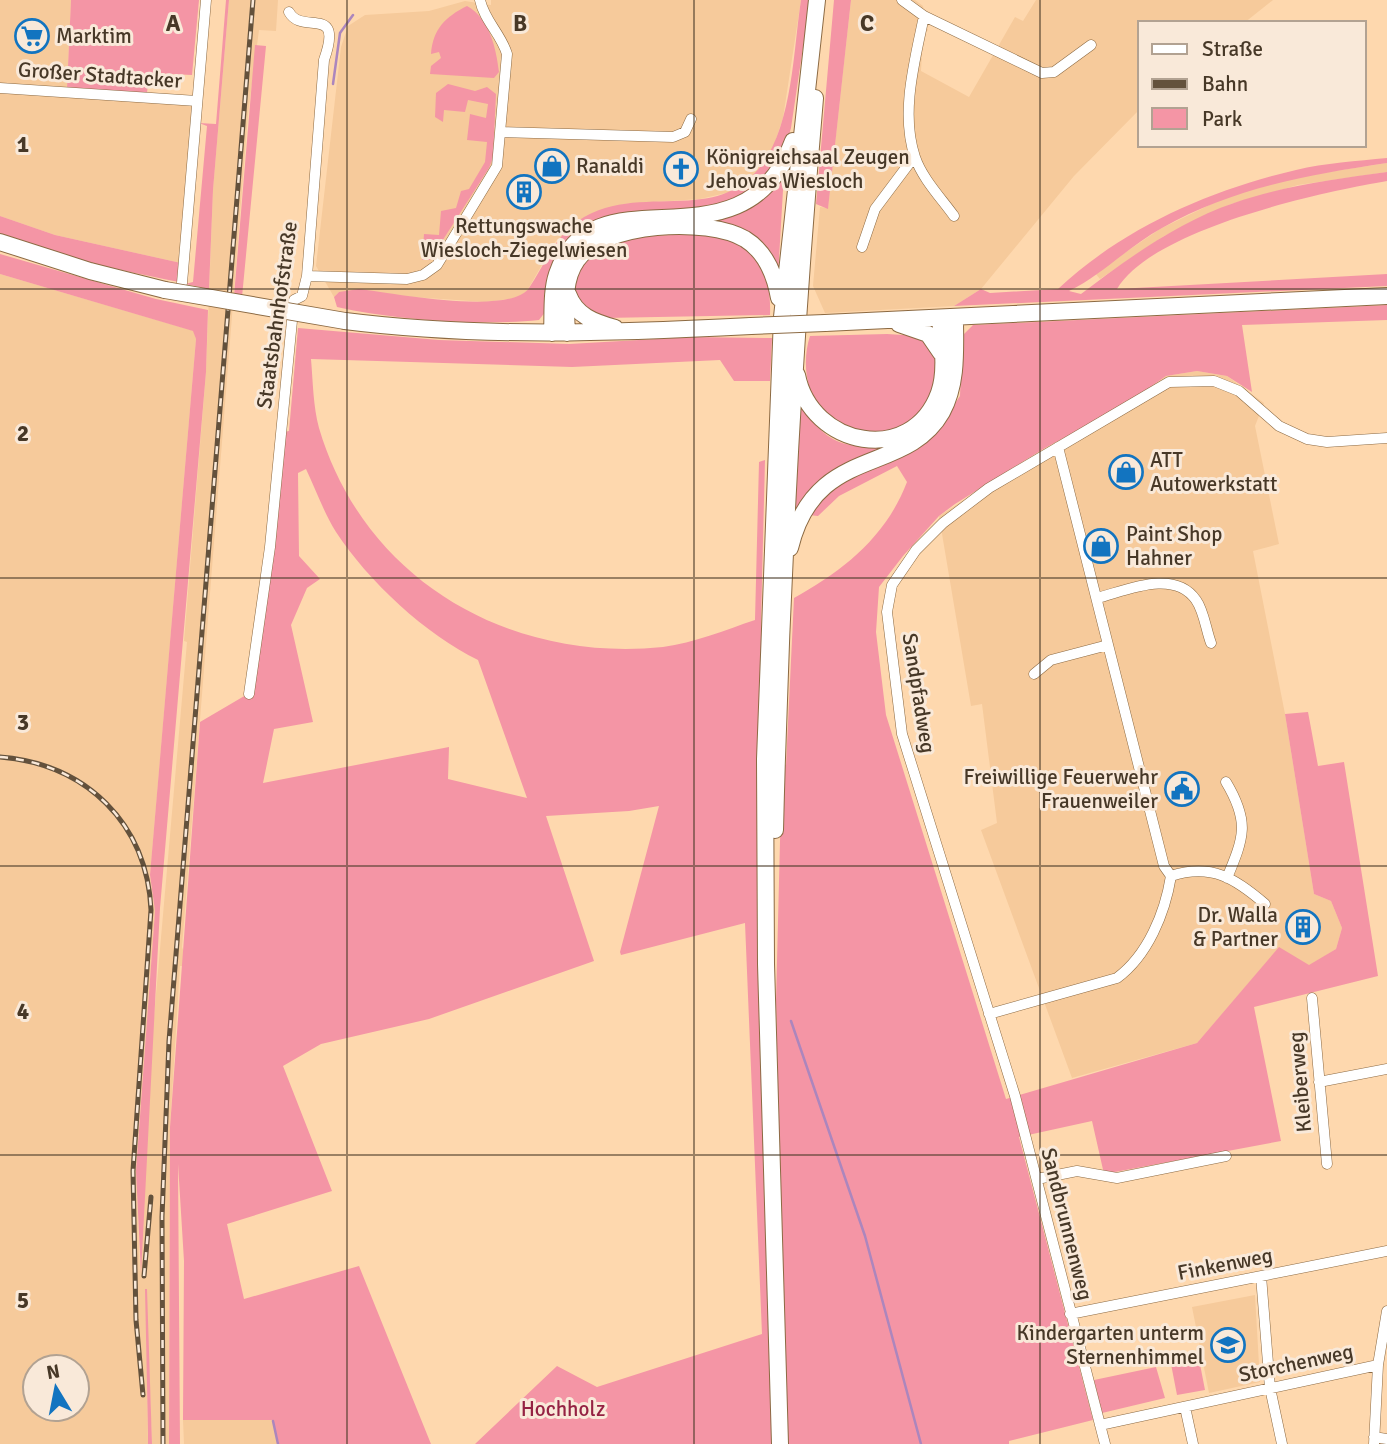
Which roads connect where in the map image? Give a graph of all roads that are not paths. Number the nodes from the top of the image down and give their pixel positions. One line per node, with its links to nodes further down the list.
1 (206, 0): 10 (street, Großer Stadtacker)
2 (480, 0): 13 (street)
3 (817, 0): 12 (main road)
4 (823, 0): 27 (main road)
5 (902, 0): 7 (street)
6 (289, 12): 18 (street, Staatsbahnhofstraße)
7 (924, 16): 8 (street); 14 (street)
8 (1091, 44)
9 (0, 88): 10 (street, Großer Stadtacker)
10 (197, 101): 19 (street, Großer Stadtacker)
11 (691, 119): 13 (street)
12 (801, 130): 22 (main road); 26 (main road)
13 (501, 132): 18 (street)
14 (915, 157): 15 (street); 17 (street)
15 (954, 216)
16 (0, 242): 26 (main road, bridge)
17 (862, 247)
18 (307, 276): 36 (street, Staatsbahnhofstraße)
19 (183, 283)
20 (566, 291): 22 (main road); 25 (main road); 26 (main road)
21 (1387, 296): 23 (main road)
22 (782, 317): 46 (main road)
23 (947, 318): 24 (main road); 28 (main road); 31 (main road)
24 (890, 321): 25 (main road, bridge); 28 (main road)
25 (627, 331): 26 (main road)
26 (559, 333)
27 (793, 356): 28 (main road); 31 (main road)
28 (943, 357)
29 (1387, 438): 30 (street, Sandpfadweg)
30 (1058, 447): 32 (street); 42 (street, Sandpfadweg)
31 (782, 581): 46 (main road)
32 (1097, 598): 33 (street); 34 (street)
33 (1211, 643)
34 (1108, 645): 35 (street); 38 (street)
35 (1034, 674)
36 (249, 694)
37 (1226, 782): 39 (street)
38 (1171, 876): 39 (street); 42 (street)
39 (1227, 878): 40 (street)
40 (1265, 904)
41 (1312, 998): 44 (street, Kleiberweg)
42 (989, 1014): 48 (street, Sandbrunnenweg)
43 (1387, 1069): 44 (street)
44 (1319, 1082): 47 (street, Kleiberweg)
45 (1226, 1156): 48 (street)
46 (772, 1161): 59 (main road)
47 (1327, 1164)
48 (1037, 1180): 52 (street, Sandbrunnenweg)
49 (1387, 1251): 50 (street, Finkenweg)
50 (1261, 1276): 52 (street, Finkenweg); 54 (street)
51 (1387, 1311): 53 (street)
52 (1070, 1314): 56 (street, Sandbrunnenweg)
53 (1378, 1365): 54 (street, Storchenweg); 58 (street)
54 (1270, 1388): 55 (street, Storchenweg); 62 (street)
55 (1185, 1407): 56 (street, Storchenweg); 61 (street)
56 (1100, 1425): 60 (street, Sandbrunnenweg)
57 (1387, 1439): 58 (street)
58 (1374, 1440)
59 (780, 1444)
60 (1105, 1444)
61 (1193, 1444)
62 (1282, 1444)

